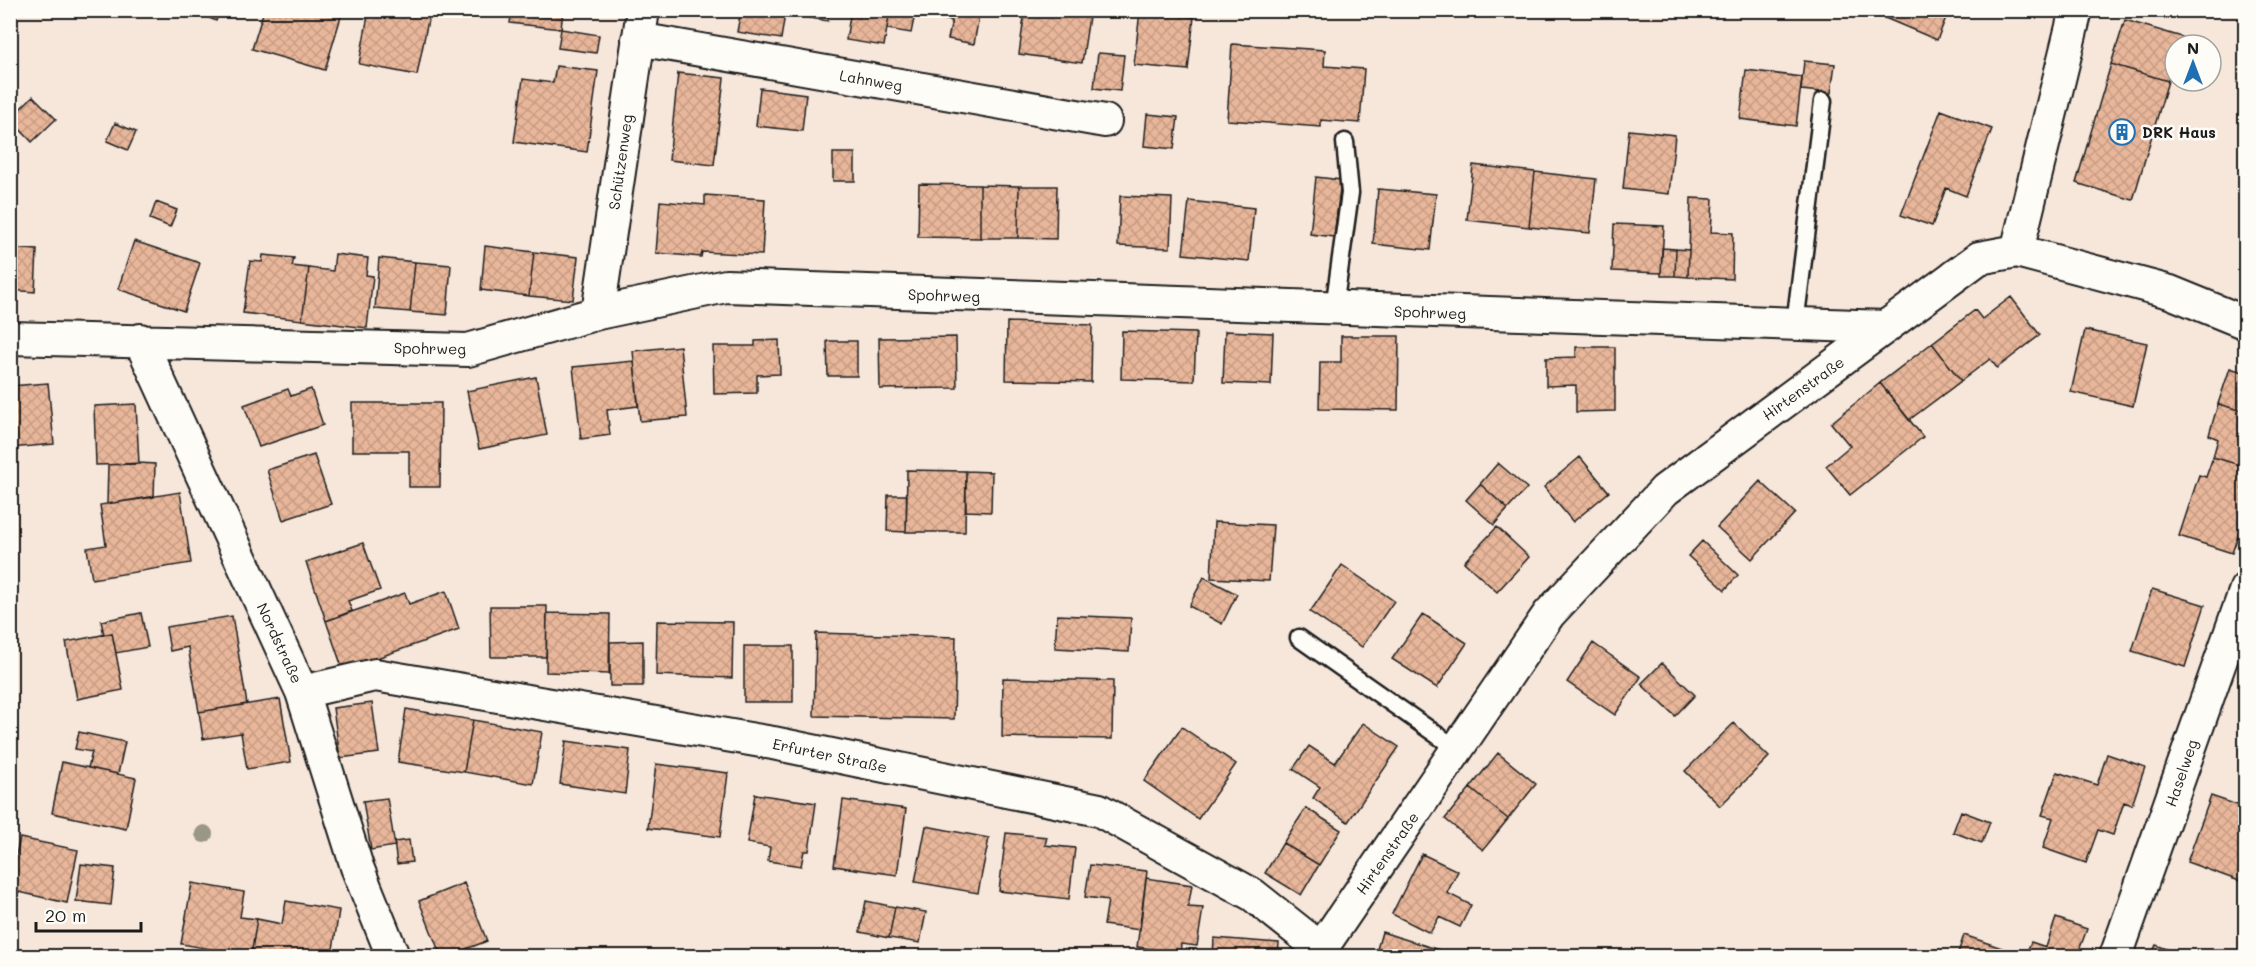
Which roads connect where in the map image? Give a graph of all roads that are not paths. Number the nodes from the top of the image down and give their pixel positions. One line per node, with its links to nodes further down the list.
1 (2076, 10): 6 (street)
2 (640, 25): 4 (street, Lahnweg); 8 (street, Schützenweg)
3 (1823, 101): 10 (lane)
4 (1105, 122)
5 (1345, 142): 7 (lane)
6 (2017, 251): 9 (street); 11 (street, Hirtenstraße)
7 (1334, 308): 8 (street, Spohrweg); 10 (street, Spohrweg)
8 (598, 313): 13 (street, Spohrweg)
9 (2246, 323)
10 (1795, 324): 11 (street, Spohrweg)
11 (1886, 327): 17 (street, Hirtenstraße)
12 (10, 338): 13 (street, Spohrweg)
13 (140, 340): 16 (street, Nordstraße)
14 (2246, 589): 20 (street, Haselweg)
15 (1299, 638): 17 (lane)
16 (302, 692): 18 (street, Erfurter Straße); 19 (street, Nordstraße)
17 (1457, 749): 18 (street, Hirtenstraße)
18 (1320, 953)
19 (393, 957)
20 (2116, 957)

